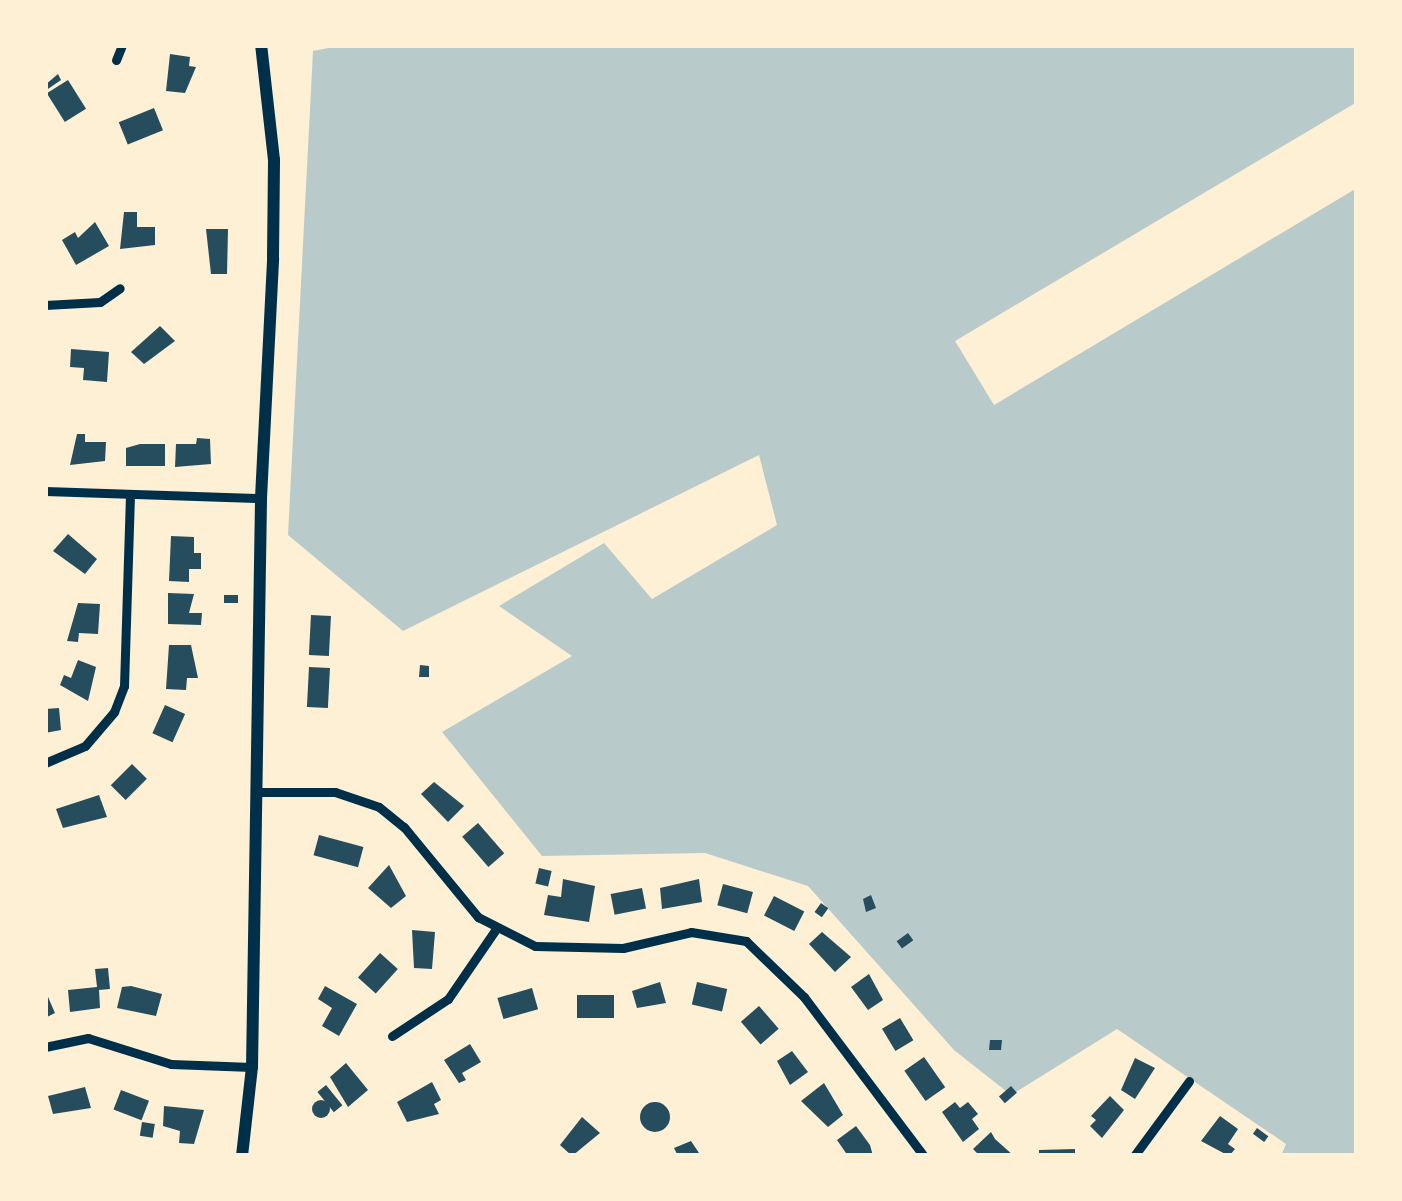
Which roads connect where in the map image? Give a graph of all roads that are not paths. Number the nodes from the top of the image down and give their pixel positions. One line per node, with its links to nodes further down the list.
1 (122, 45): 3 (street)
2 (261, 45): 8 (main road)
3 (116, 60)
4 (120, 288): 5 (street)
5 (45, 305)
6 (45, 491): 7 (street)
7 (130, 496): 8 (street); 9 (street)
8 (261, 498): 10 (main road)
9 (45, 763)
10 (258, 792): 11 (street); 14 (main road)
11 (496, 930): 12 (street); 17 (street)
12 (392, 1036)
13 (45, 1047): 14 (street)
14 (252, 1067): 16 (main road)
15 (1189, 1081): 18 (street)
16 (242, 1156)
17 (924, 1156)
18 (1134, 1156)

